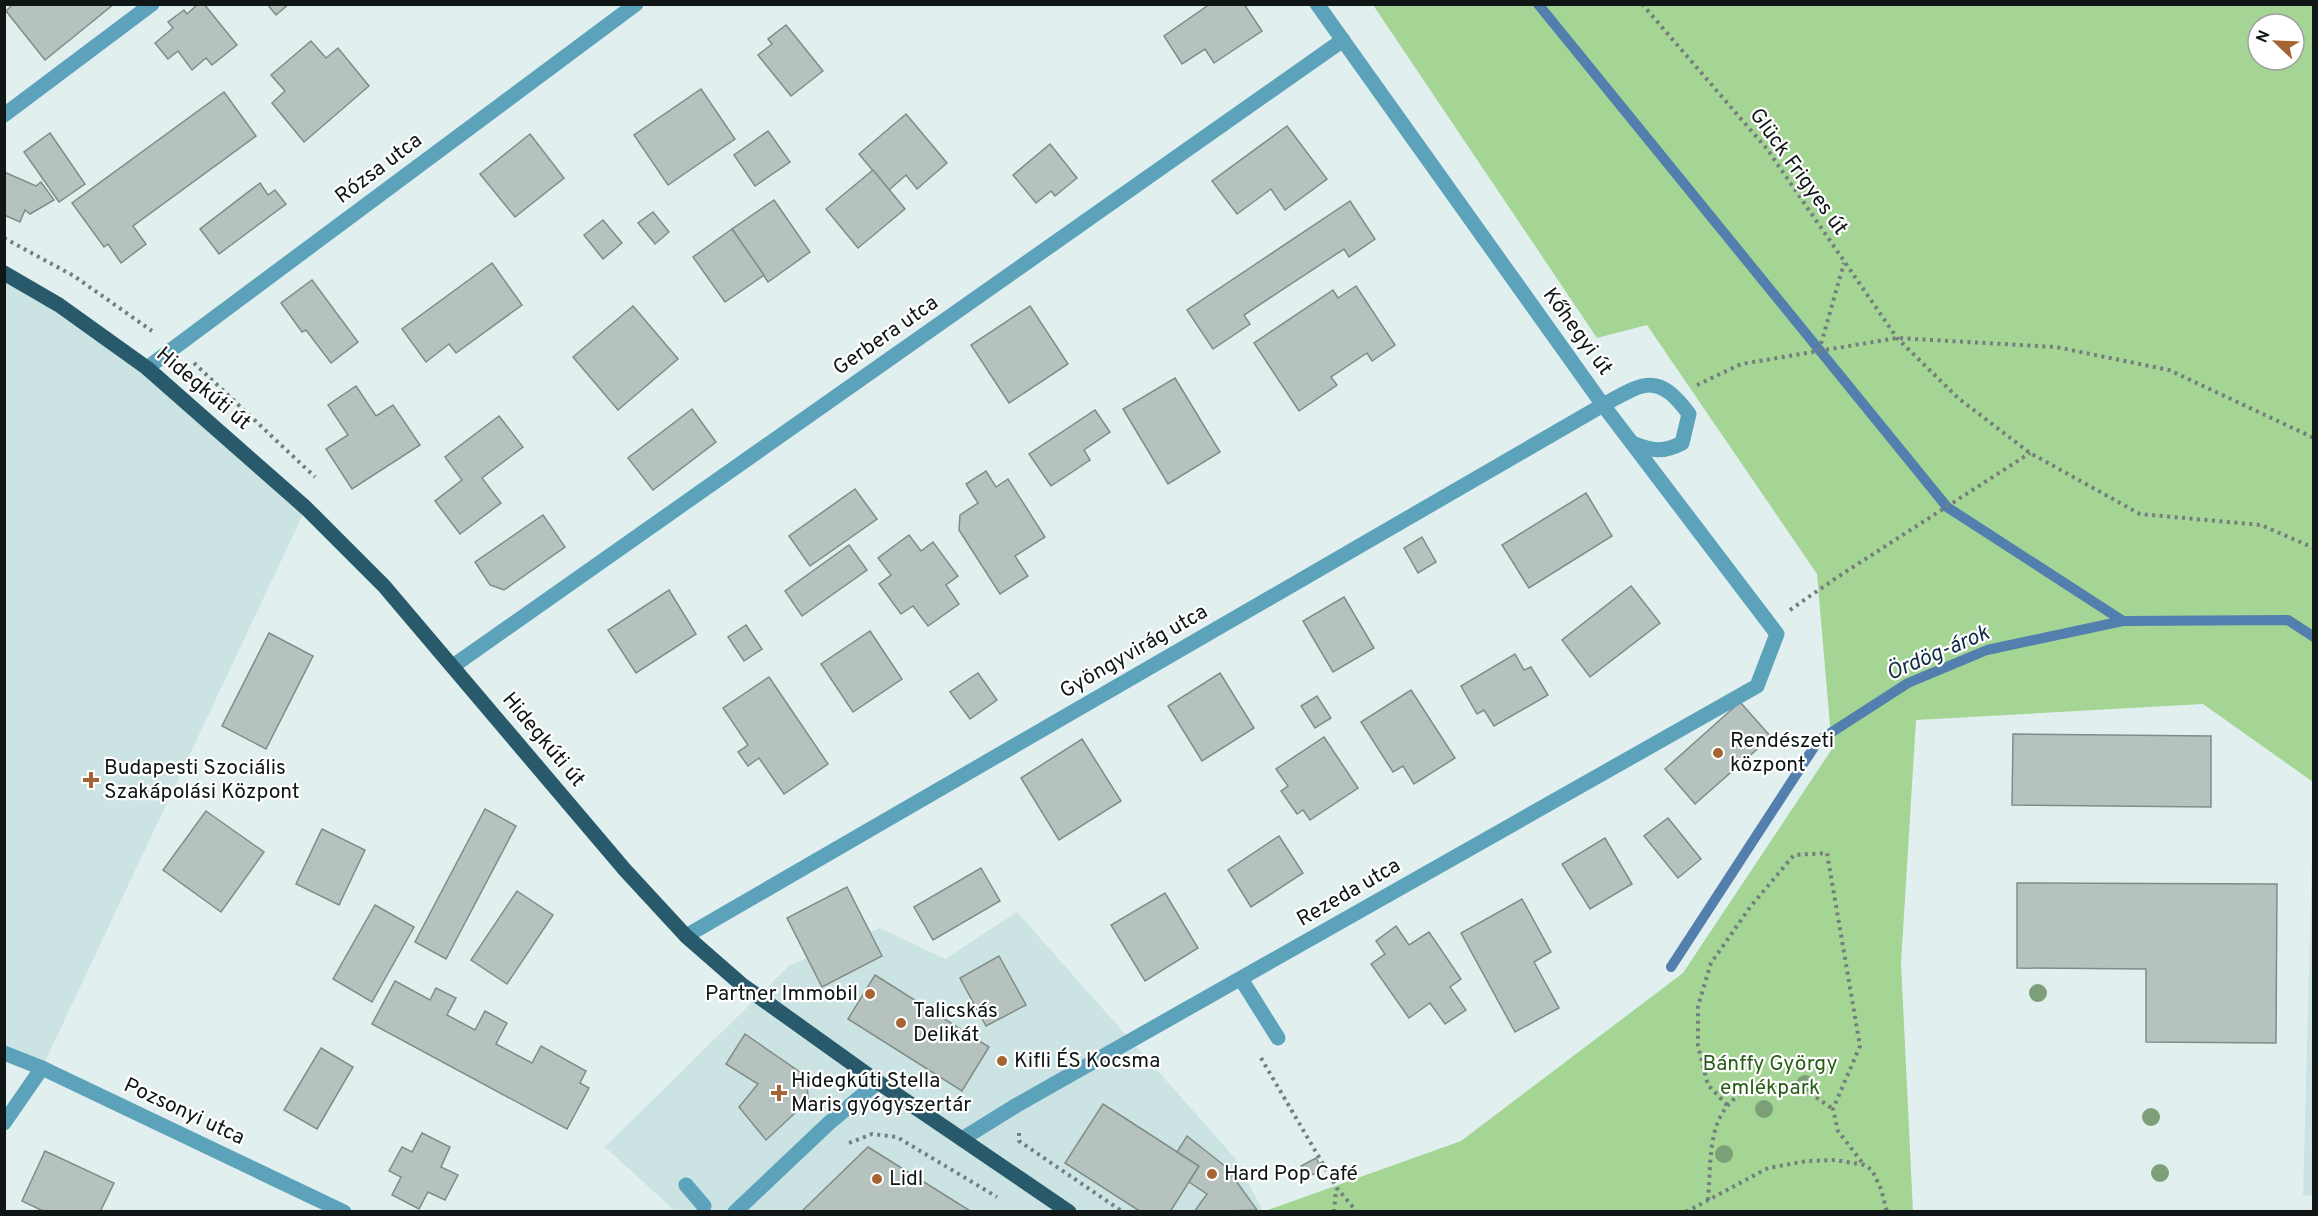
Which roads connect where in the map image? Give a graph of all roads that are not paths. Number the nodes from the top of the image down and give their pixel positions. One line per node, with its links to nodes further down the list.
1 (152, 4): 5 (street)
2 (636, 4): 7 (street, Rózsa utca)
3 (1317, 4): 4 (street, Kőhegyi út)
4 (1342, 40): 8 (street, Kőhegyi út); 10 (street, Gerbera utca)
5 (4, 115)
6 (4, 273): 7 (main road, Hidegkúti út)
7 (147, 368): 10 (main road, Hidegkúti út)
8 (1603, 405): 9 (street, Kőhegyi út); 9 (street); 12 (street, Gyöngyvirág utca)
9 (1632, 443): 11 (street, Kőhegyi út)
10 (453, 666): 12 (main road, Hidegkúti út)
11 (1757, 686): 13 (street, Rezeda utca)
12 (686, 936): 17 (main road, Hidegkúti út)
13 (1241, 979): 14 (street); 19 (street, Rezeda utca)
14 (1278, 1038)
15 (4, 1053): 16 (street, Pozsonyi utca)
16 (42, 1068): 18 (street); 22 (street, Pozsonyi utca)
17 (878, 1082): 19 (main road, Hidegkúti út); 23 (street)
18 (4, 1123)
19 (962, 1139): 24 (main road, Hidegkúti út)
20 (686, 1185): 21 (street)
21 (704, 1206)
22 (344, 1212)
23 (735, 1212)
24 (1069, 1212)

